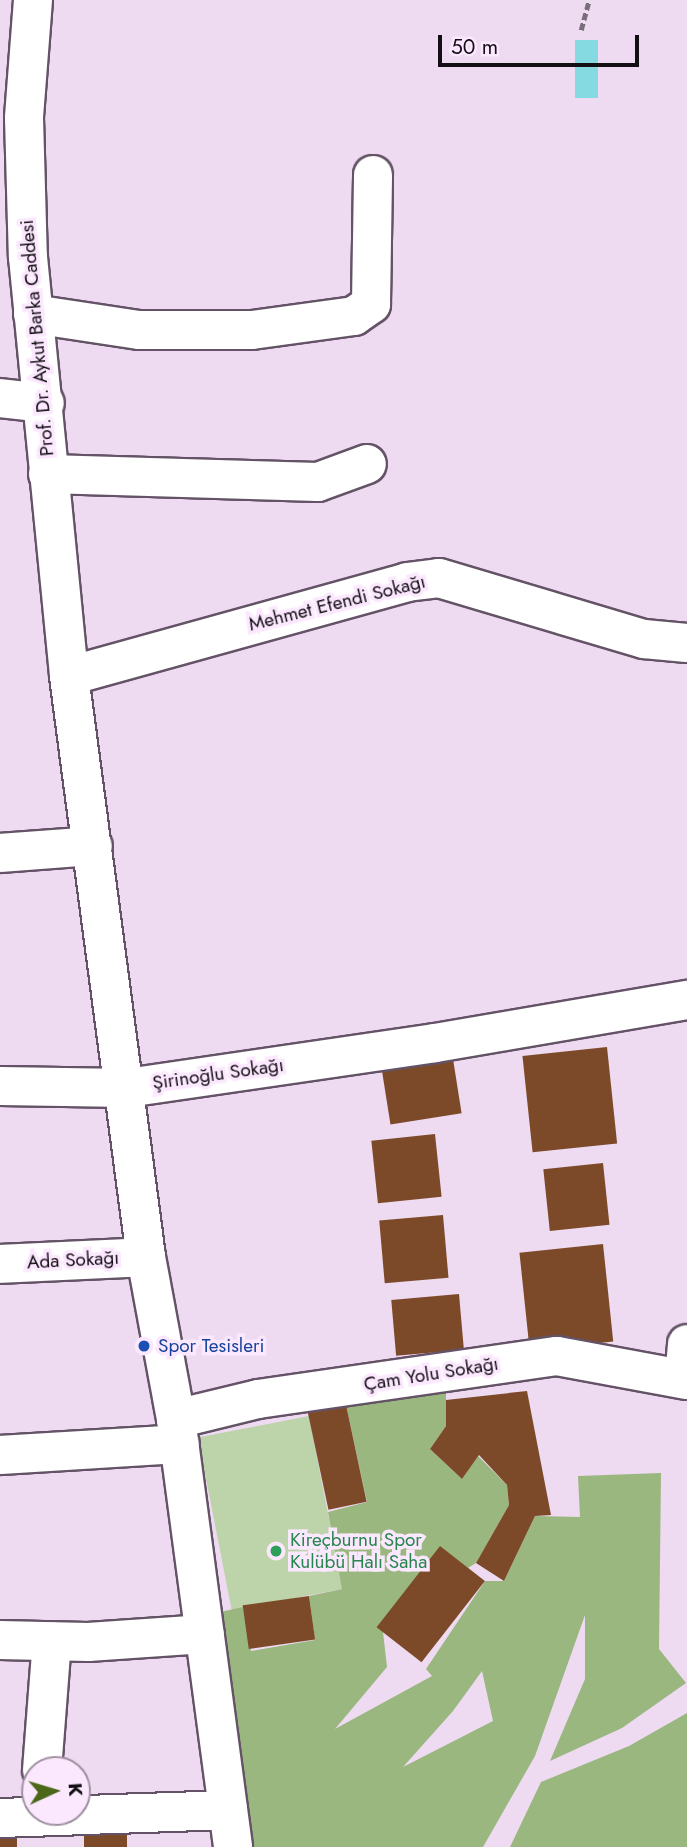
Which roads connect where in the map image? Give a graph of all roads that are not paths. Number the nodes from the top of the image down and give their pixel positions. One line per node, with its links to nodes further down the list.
1 (33, 0): 2 (street, Prof. Dr. Aykut Barka Caddesi)
2 (12, 116): 4 (street, Prof. Dr. Aykut Barka Caddesi)
3 (373, 175): 5 (street)
4 (14, 256): 5 (street, Prof. Dr. Aykut Barka Caddesi)
5 (33, 314): 7 (street, Prof. Dr. Aykut Barka Caddesi)
6 (0, 398): 7 (street)
7 (45, 403): 9 (street, Prof. Dr. Aykut Barka Caddesi)
8 (367, 464): 9 (street)
9 (48, 474): 11 (street, Prof. Dr. Aykut Barka Caddesi)
10 (687, 643): 11 (street, Mehmet Efendi Sokağı)
11 (69, 676): 12 (street, Prof. Dr. Aykut Barka Caddesi)
12 (93, 846): 13 (street); 16 (street, Prof. Dr. Aykut Barka Caddesi)
13 (0, 853)
14 (687, 1000): 16 (street, Şirinoğlu Sokağı)
15 (0, 1086): 16 (street, Şirinoğlu Sokağı)
16 (127, 1087): 17 (street, Prof. Dr. Aykut Barka Caddesi)
17 (146, 1257): 18 (street, Ada Sokağı); 20 (street, Prof. Dr. Aykut Barka Caddesi)
18 (0, 1264)
19 (686, 1367): 20 (street, Çam Yolu Sokağı)
20 (178, 1432): 21 (street, Çam Yolu Sokağı); 22 (street, Prof. Dr. Aykut Barka Caddesi)
21 (0, 1455)
22 (205, 1634): 24 (street); 29 (street, Prof. Dr. Aykut Barka Caddesi)
23 (0, 1640): 24 (street)
24 (52, 1642): 25 (street)
25 (43, 1756)
26 (0, 1818): 27 (street)
27 (21, 1822)
28 (87, 1826): 29 (street)
29 (231, 1829)

